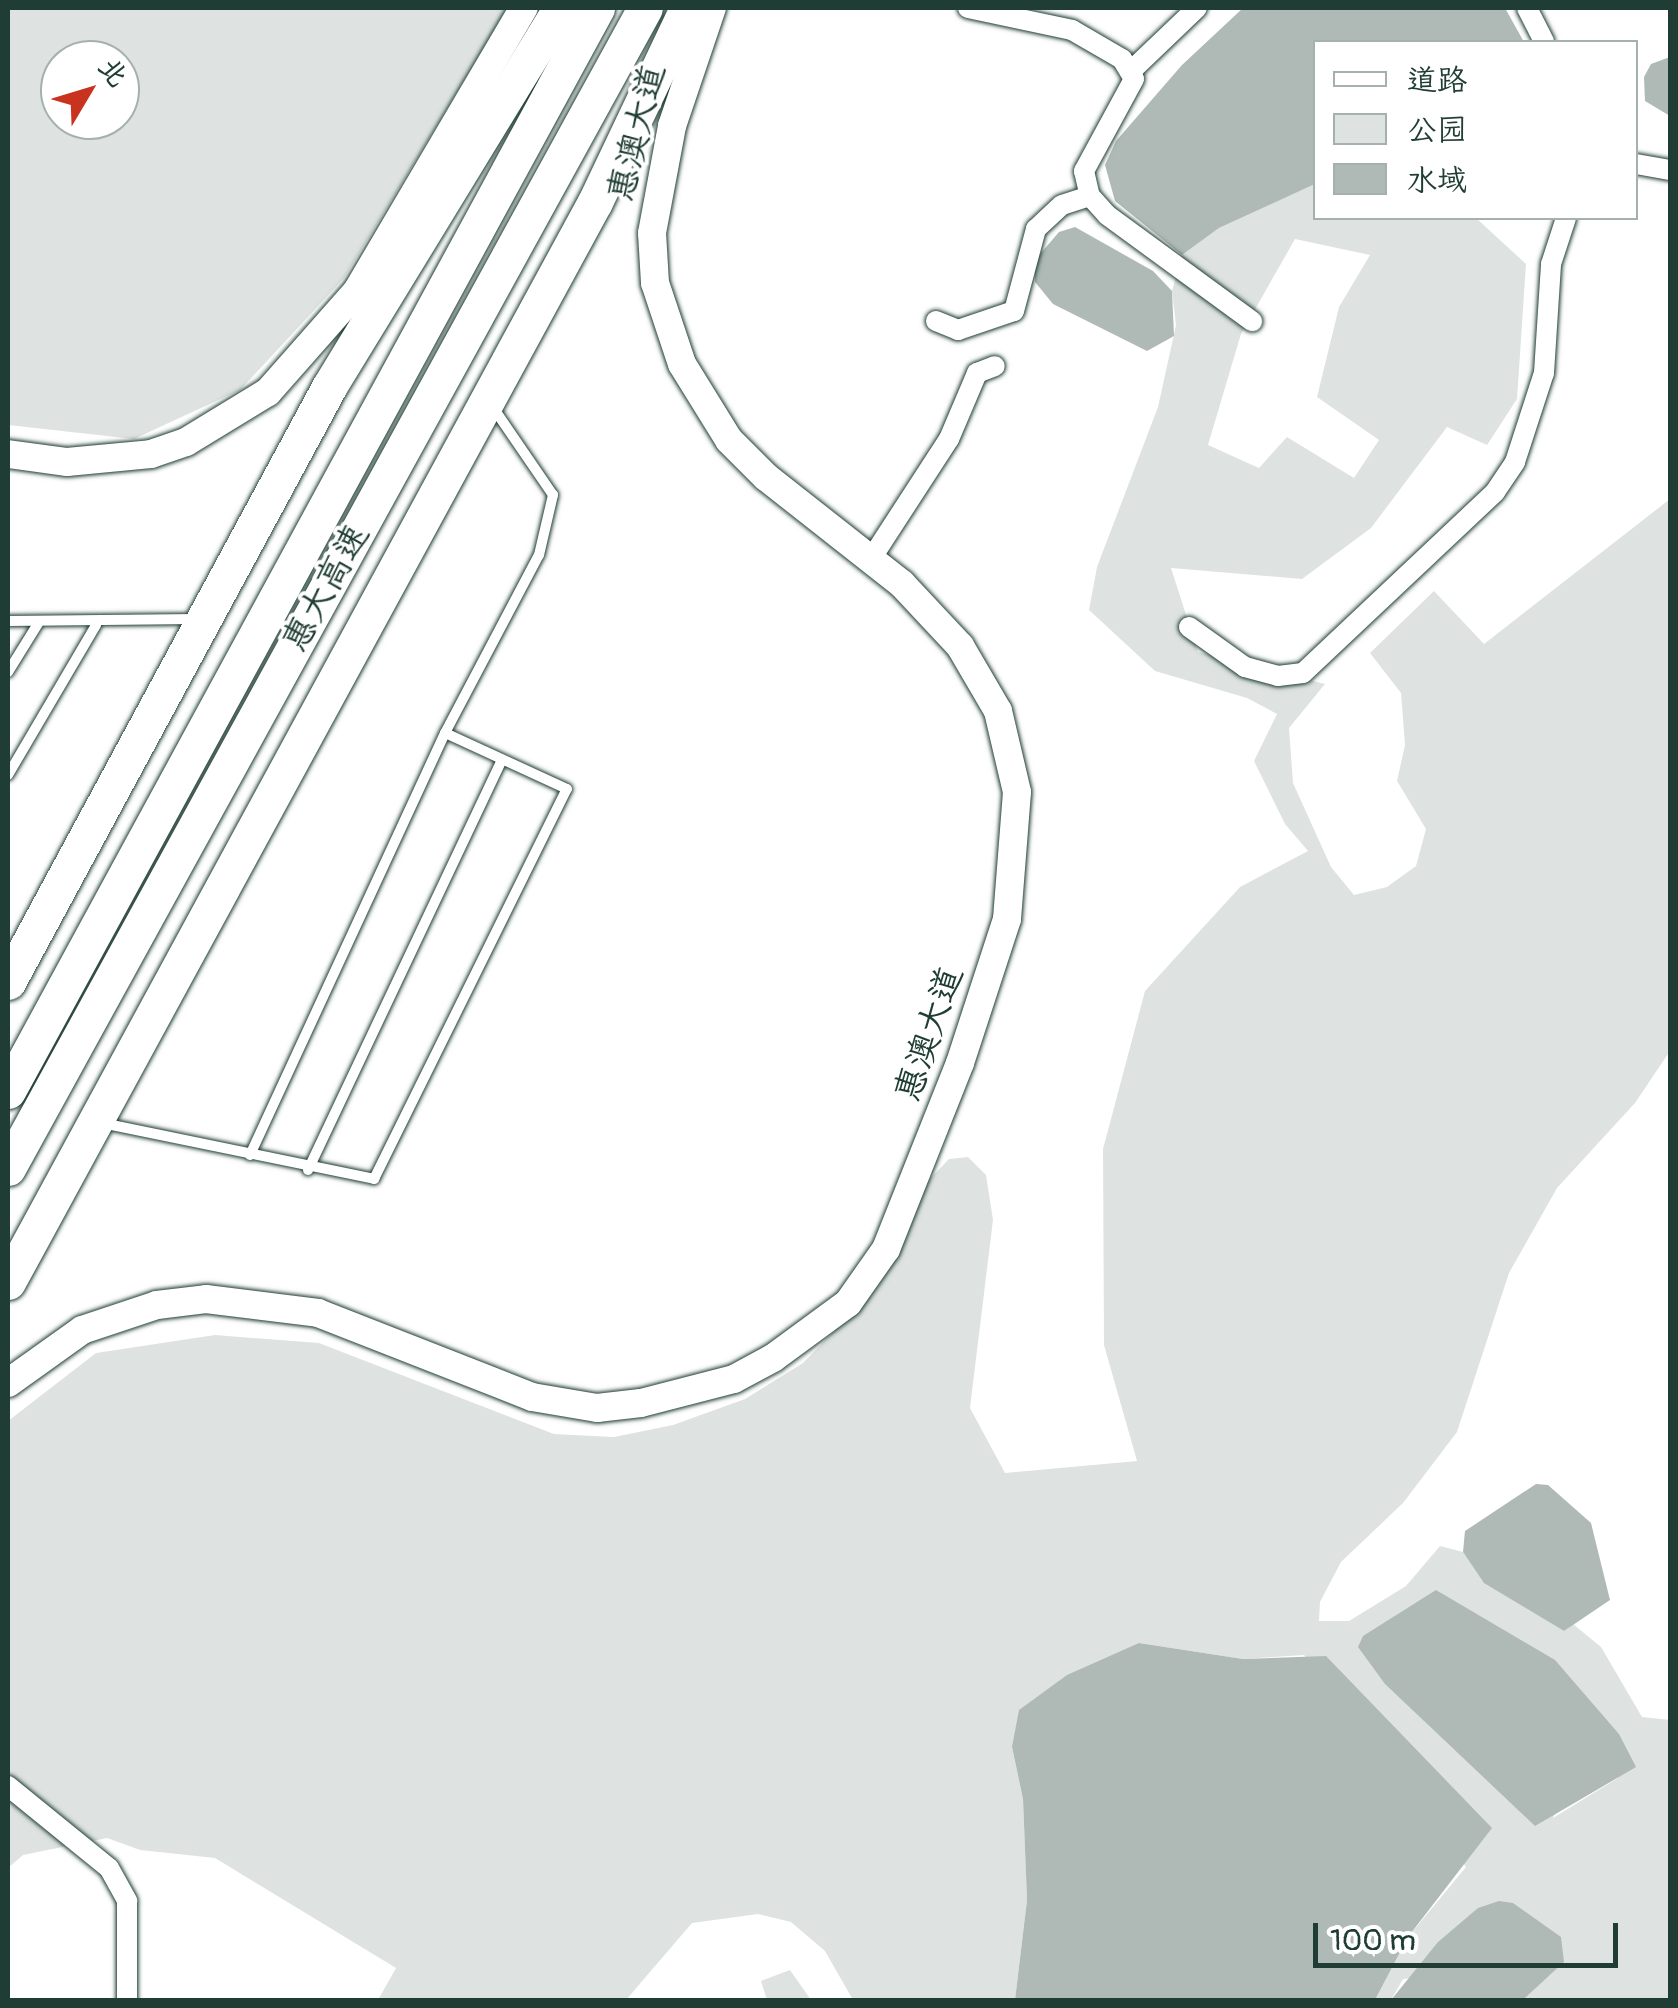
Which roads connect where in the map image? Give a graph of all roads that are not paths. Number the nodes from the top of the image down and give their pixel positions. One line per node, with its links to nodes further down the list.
1 (524, 8): 20 (street)
2 (560, 8): 22 (highway)
3 (597, 8): 32 (highway, 惠大高速)
4 (645, 8): 35 (highway, 惠大高速)
5 (687, 8): 19 (highway)
6 (712, 8): 21 (street, 惠澳大道)
7 (968, 8): 11 (street)
8 (1196, 8): 11 (street)
9 (1528, 8): 10 (street)
10 (1543, 40)
11 (1131, 71): 14 (street)
12 (1638, 164): 13 (street)
13 (1670, 170)
14 (1090, 196): 16 (street); 17 (street)
15 (1565, 220): 26 (street)
16 (936, 320)
17 (1252, 321)
18 (995, 366): 21 (street)
19 (488, 401): 28 (lane); 33 (highway)
20 (8, 454)
21 (871, 559): 38 (street, 惠澳大道)
22 (202, 619): 25 (lane); 31 (highway)
23 (8, 621): 24 (lane)
24 (39, 622): 25 (lane); 27 (lane)
25 (96, 625): 30 (lane)
26 (1189, 627)
27 (8, 672)
28 (445, 733): 29 (lane); 34 (lane)
29 (502, 759): 36 (lane); 36 (lane)
30 (8, 775)
31 (8, 982)
32 (8, 1092)
33 (96, 1121): 34 (lane); 37 (highway)
34 (250, 1155): 36 (lane)
35 (8, 1168)
36 (308, 1170)
37 (8, 1282)
38 (8, 1383)
39 (8, 1786): 40 (street)
40 (127, 2000)

